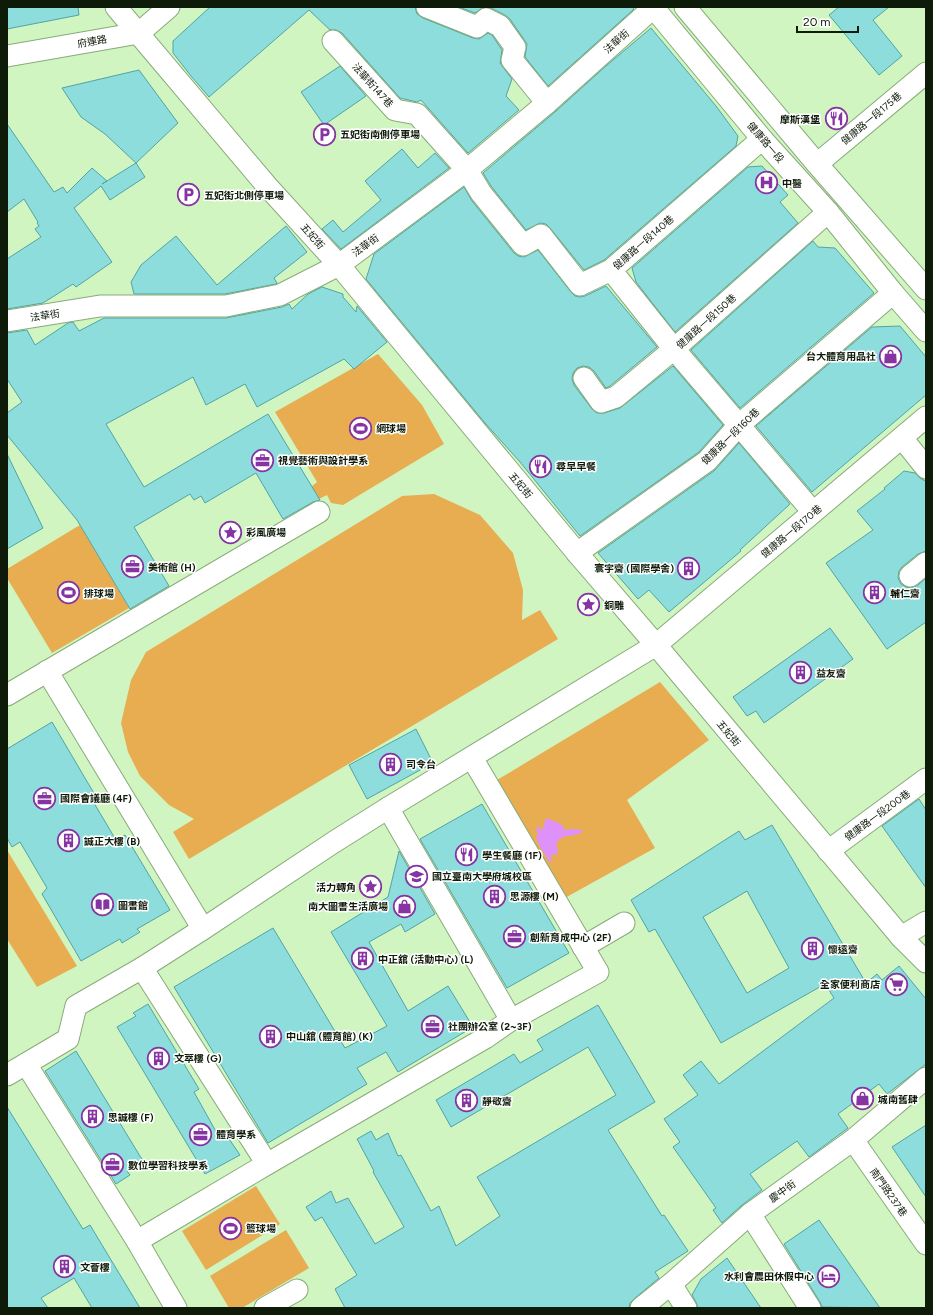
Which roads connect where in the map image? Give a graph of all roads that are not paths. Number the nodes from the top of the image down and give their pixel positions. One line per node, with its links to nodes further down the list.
1 (116, 7): 6 (street, 五妃街)
2 (169, 7): 6 (street)
3 (427, 7): 10 (street)
4 (653, 7): 10 (street, 法華街); 11 (street, 健康路一段)
5 (685, 7): 12 (street)
6 (139, 33): 8 (street, 府連路); 15 (street, 五妃街)
7 (333, 41): 13 (street, 法華街147巷)
8 (7, 56)
9 (926, 73): 12 (street, 健康路一段175巷)
10 (547, 103): 13 (street, 法華街)
11 (762, 139): 14 (street, 健康路一段); 16 (street, 健康路一段140巷)
12 (817, 164): 17 (street)
13 (467, 170): 15 (street, 法華街); 16 (street, 健康路一段140巷)
14 (828, 212): 18 (street, 健康路一段); 21 (street, 健康路一段150巷)
15 (339, 265): 19 (street, 法華街); 29 (street, 五妃街)
16 (611, 270): 21 (street)
17 (926, 289)
18 (893, 293): 20 (street, 健康路一段); 24 (street, 健康路一段160巷)
19 (7, 321)
20 (926, 331)
21 (674, 349): 22 (street, 健康路一段150巷); 24 (street)
22 (584, 378)
23 (926, 417): 25 (street, 健康路一段170巷)
24 (739, 425): 28 (street); 29 (street, 健康路一段160巷)
25 (902, 438): 26 (street); 28 (street, 健康路一段170巷)
26 (926, 468)
27 (319, 512): 33 (street)
28 (813, 512): 32 (street, 健康路一段170巷)
29 (577, 553): 32 (street, 五妃街)
30 (926, 563): 31 (street)
31 (910, 576)
32 (656, 645): 35 (street, 健康路一段170巷); 38 (street, 五妃街)
33 (47, 671): 34 (street); 41 (street)
34 (7, 695)
35 (472, 758): 37 (street, 健康路一段170巷); 43 (street)
36 (926, 779): 38 (street, 健康路一段200巷)
37 (388, 808): 41 (street, 健康路一段170巷); 46 (street)
38 (828, 851): 42 (street, 五妃街)
39 (926, 922): 42 (street)
40 (624, 924): 43 (street)
41 (203, 929): 45 (street, 健康路一段170巷)
42 (901, 937): 44 (street, 五妃街)
43 (583, 947): 46 (street)
44 (926, 962)
45 (142, 968): 47 (street, 健康路一段170巷); 51 (street)
46 (511, 1020): 51 (street)
47 (26, 1064): 48 (street, 健康路一段170巷); 53 (street)
48 (7, 1074)
49 (926, 1078): 50 (street, 慶中街)
50 (853, 1140): 52 (street, 慶中街); 54 (street, 南門路237巷)
51 (267, 1164): 53 (street)
52 (750, 1214): 55 (street, 慶中街); 61 (street)
53 (137, 1242): 57 (street)
54 (926, 1244)
55 (672, 1284): 59 (street, 慶中街); 60 (street)
56 (297, 1290): 58 (street)
57 (176, 1308)
58 (265, 1308)
59 (641, 1308)
60 (686, 1308)
61 (810, 1308)

